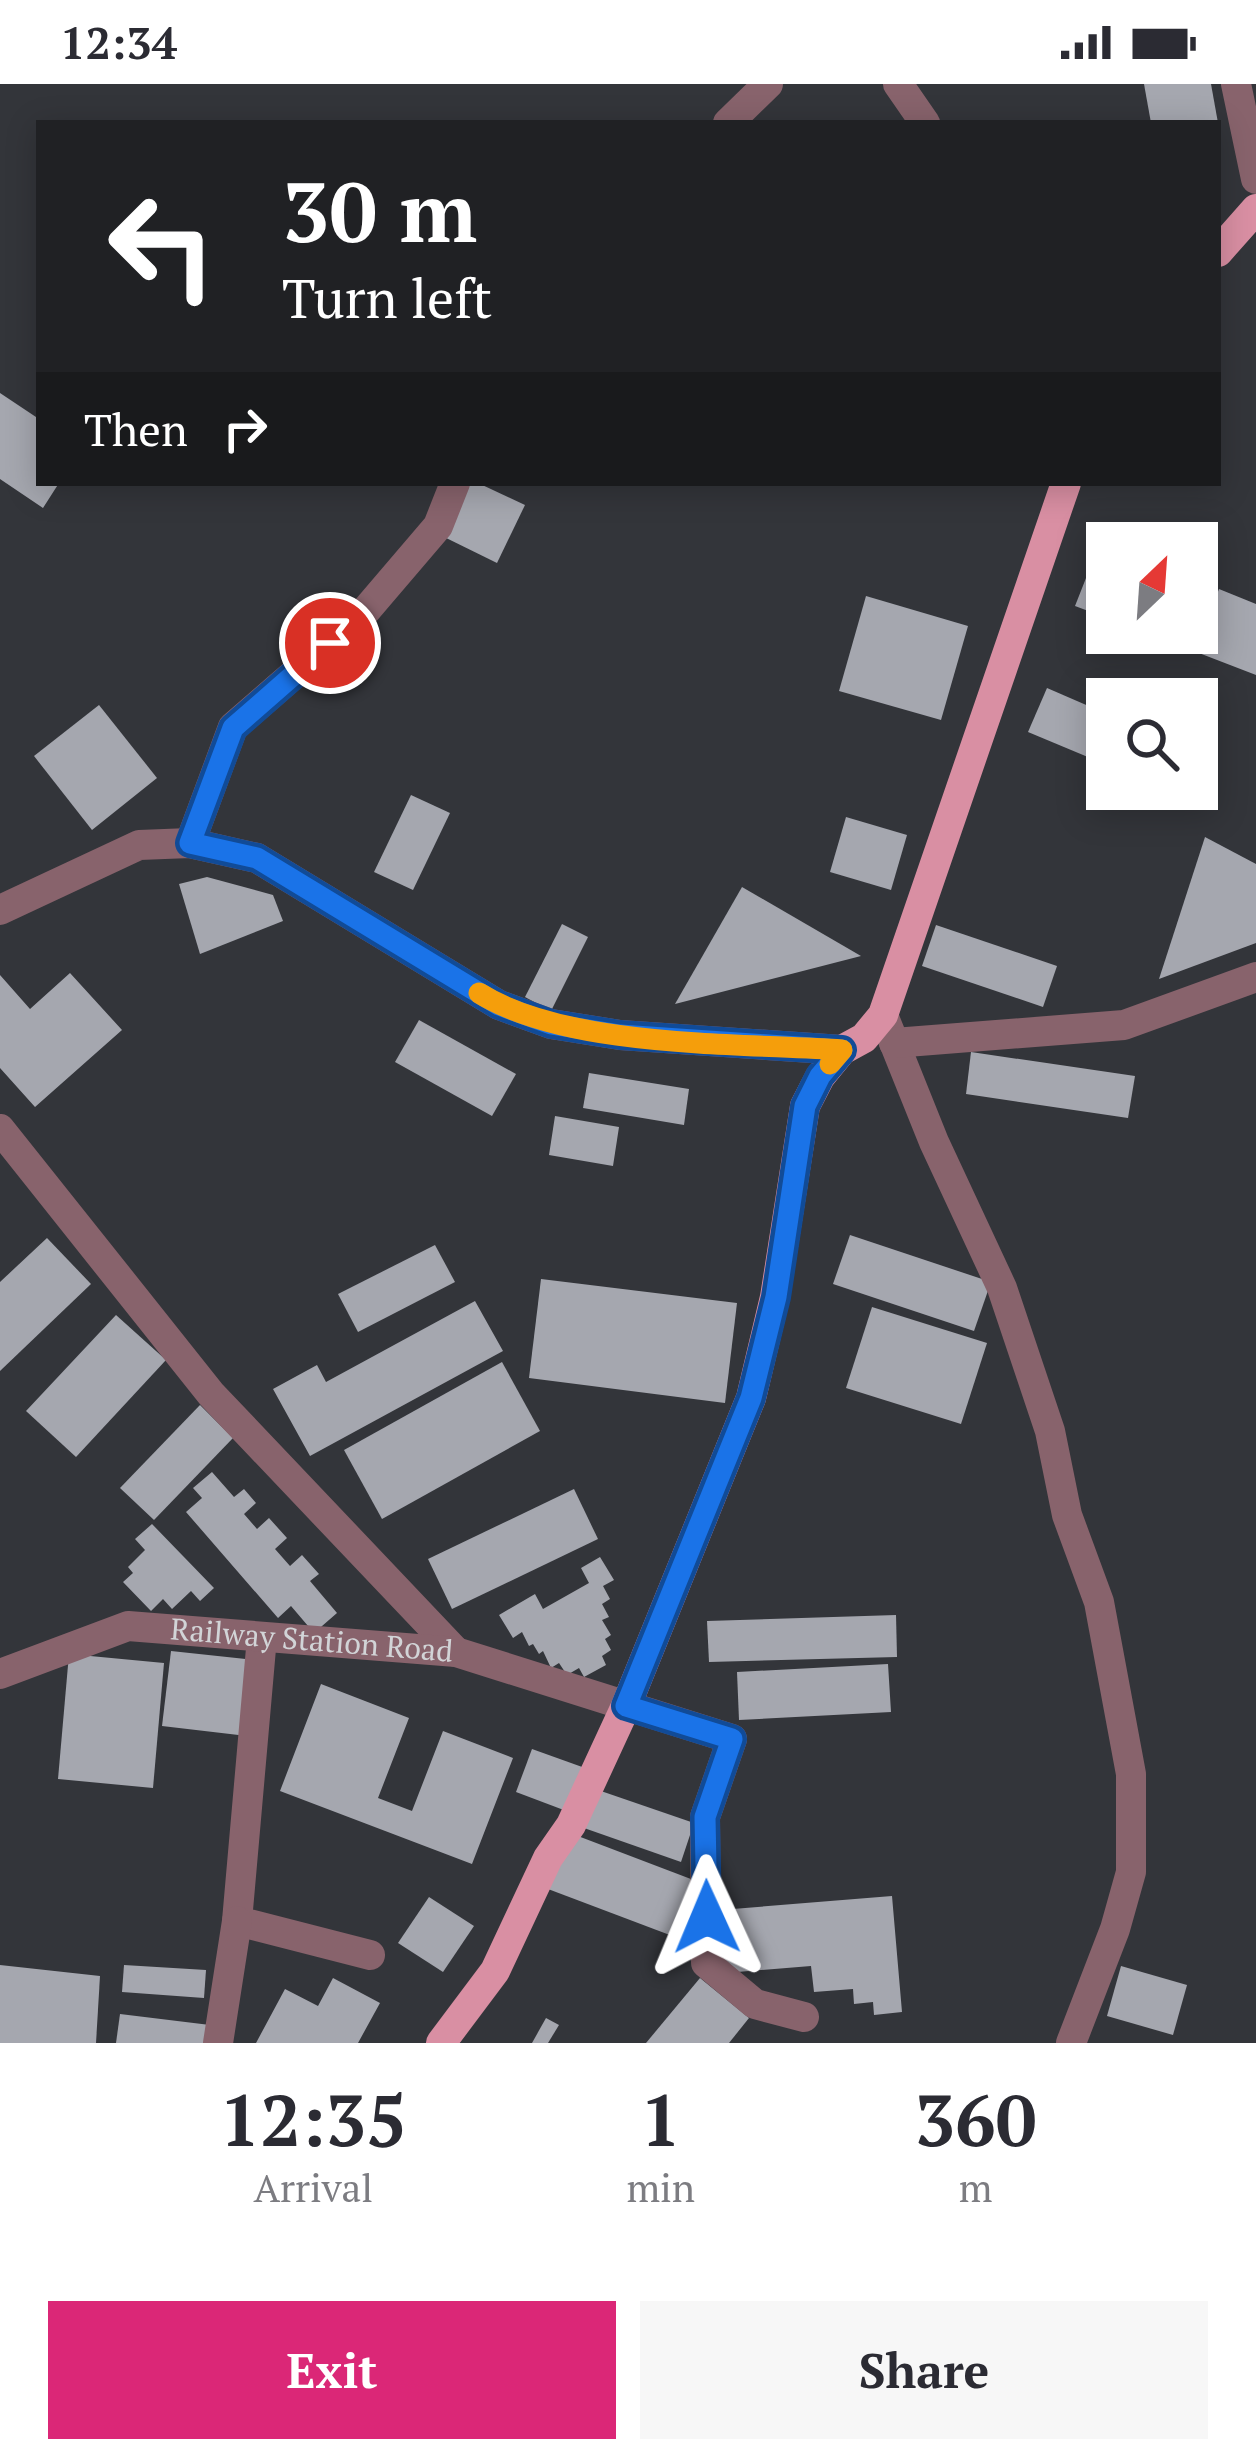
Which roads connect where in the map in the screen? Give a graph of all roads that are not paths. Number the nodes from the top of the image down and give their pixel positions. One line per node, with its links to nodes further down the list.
1 (768, 84): 4 (street)
2 (898, 84): 5 (street)
3 (1236, 84): 6 (street)
4 (731, 120)
5 (924, 120)
6 (1256, 178)
7 (1256, 209): 8 (main road)
8 (1221, 249)
9 (454, 486): 11 (street)
10 (1065, 486): 14 (main road)
11 (190, 843): 12 (street); 15 (street)
12 (0, 910)
13 (1256, 977): 14 (street)
14 (889, 1029): 15 (main road); 26 (street)
15 (842, 1050): 20 (main road)
16 (0, 1129): 18 (street)
17 (262, 1637): 18 (street, Railway Station Road); 19 (street, Railway Station Road); 21 (street)
18 (456, 1652): 20 (street, Railway Station Road)
19 (0, 1674)
20 (626, 1706): 23 (street, Railway Station Road); 25 (main road)
21 (237, 1921): 22 (street); 24 (street)
22 (370, 1954)
23 (805, 2017)
24 (218, 2043)
25 (441, 2043)
26 (1071, 2043)

